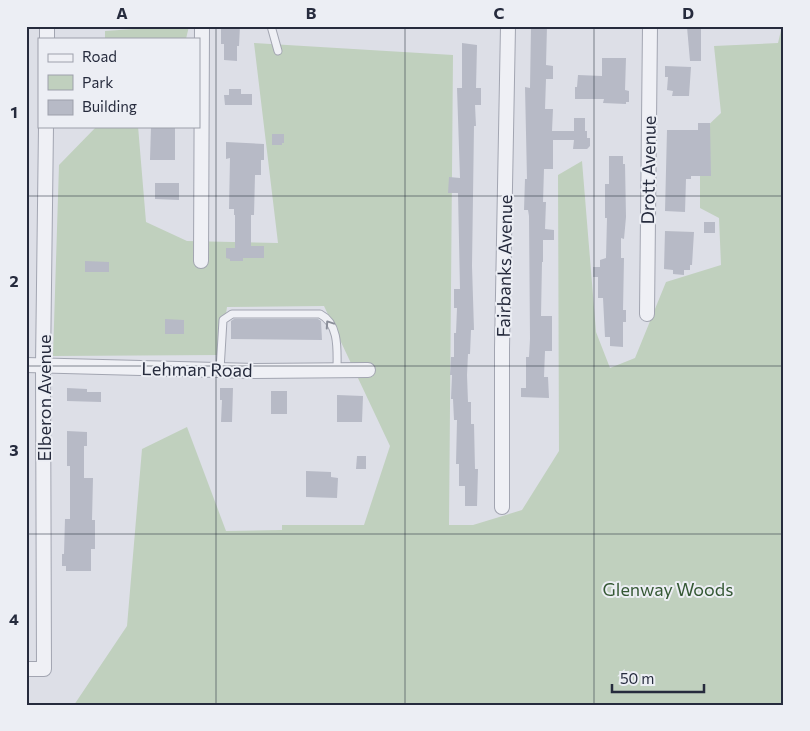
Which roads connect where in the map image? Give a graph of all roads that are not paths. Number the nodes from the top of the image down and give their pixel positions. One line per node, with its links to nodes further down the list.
1 (202, 26): 7 (street)
2 (271, 26): 5 (lane)
3 (508, 26): 14 (street, Fairbanks Avenue)
4 (650, 26): 8 (street, Drott Avenue)
5 (278, 51)
6 (46, 128): 10 (street, Elberon Avenue)
7 (201, 261)
8 (647, 314)
9 (26, 365): 10 (street, Lehman Road)
10 (43, 365): 11 (street, Lehman Road); 15 (street, Elberon Avenue)
11 (220, 370): 12 (street, Lehman Road); 12 (lane, one-way to 11)
12 (337, 370): 13 (street, Lehman Road)
13 (368, 370)
14 (502, 507)
15 (26, 669)

